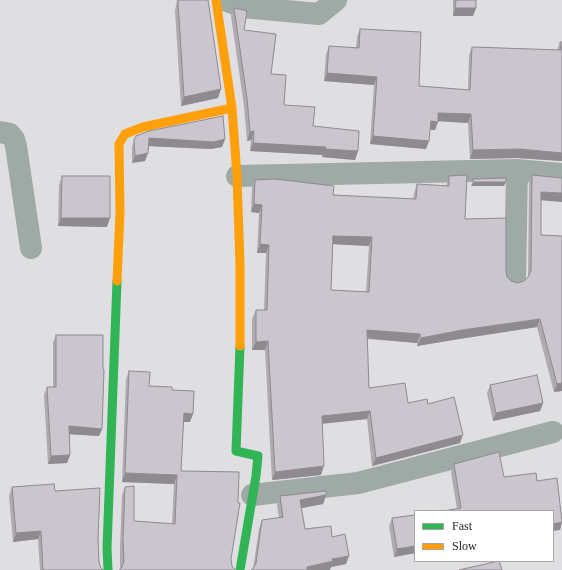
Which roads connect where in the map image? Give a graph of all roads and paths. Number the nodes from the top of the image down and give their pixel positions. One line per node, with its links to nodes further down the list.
1 (216, 0): 4 (street)
2 (225, 0): 3 (street)
3 (336, 0)
4 (232, 108): 8 (street); 13 (street)
5 (0, 132): 9 (street)
6 (517, 170): 7 (street); 8 (street); 10 (street)
7 (562, 174)
8 (237, 176): 12 (street)
9 (31, 248)
10 (515, 279)
11 (553, 432): 12 (street)
12 (252, 495): 14 (street)
13 (108, 570)
14 (240, 570)

